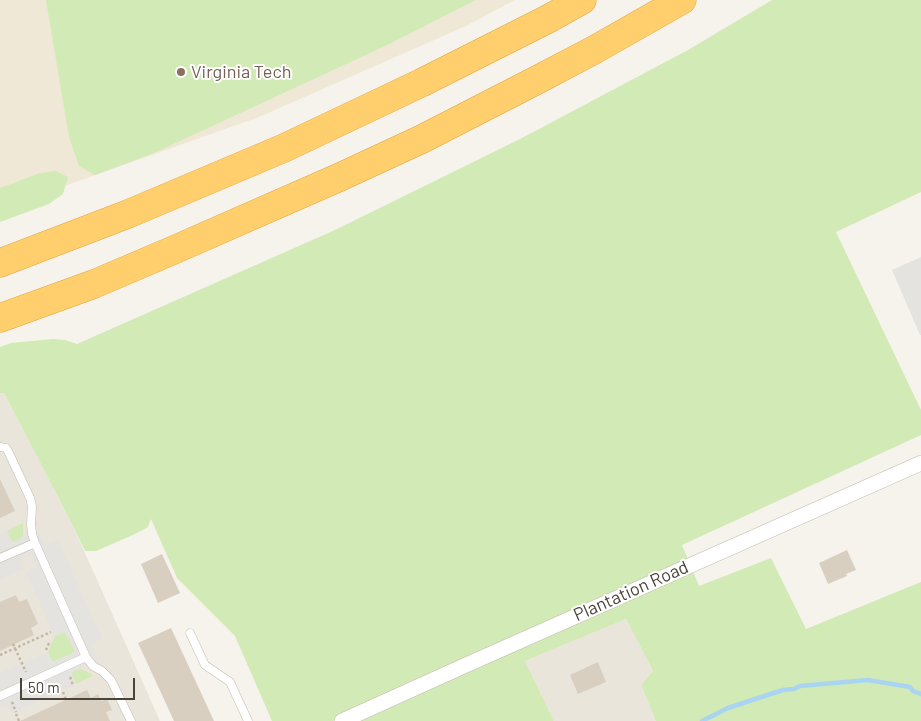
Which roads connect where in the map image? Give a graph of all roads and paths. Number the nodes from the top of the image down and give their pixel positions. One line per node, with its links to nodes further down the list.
1 (582, 0): 3 (highway)
2 (682, 0): 4 (highway)
3 (0, 263)
4 (0, 318)
5 (0, 447): 7 (lane)
6 (921, 463): 25 (street, Plantation Road)
7 (35, 543): 8 (lane); 16 (lane)
8 (0, 558)
9 (51, 632): 13 (path)
10 (190, 633): 24 (lane)
11 (49, 643): 14 (path)
12 (13, 644): 13 (path)
13 (15, 648): 15 (path); 17 (path)
14 (46, 650)
15 (0, 655)
16 (86, 657): 19 (lane); 23 (lane)
17 (22, 664)
18 (69, 690): 20 (path)
19 (0, 696)
20 (66, 700)
21 (16, 714): 22 (path)
22 (19, 721)
23 (131, 721)
24 (248, 721)
25 (342, 721)

